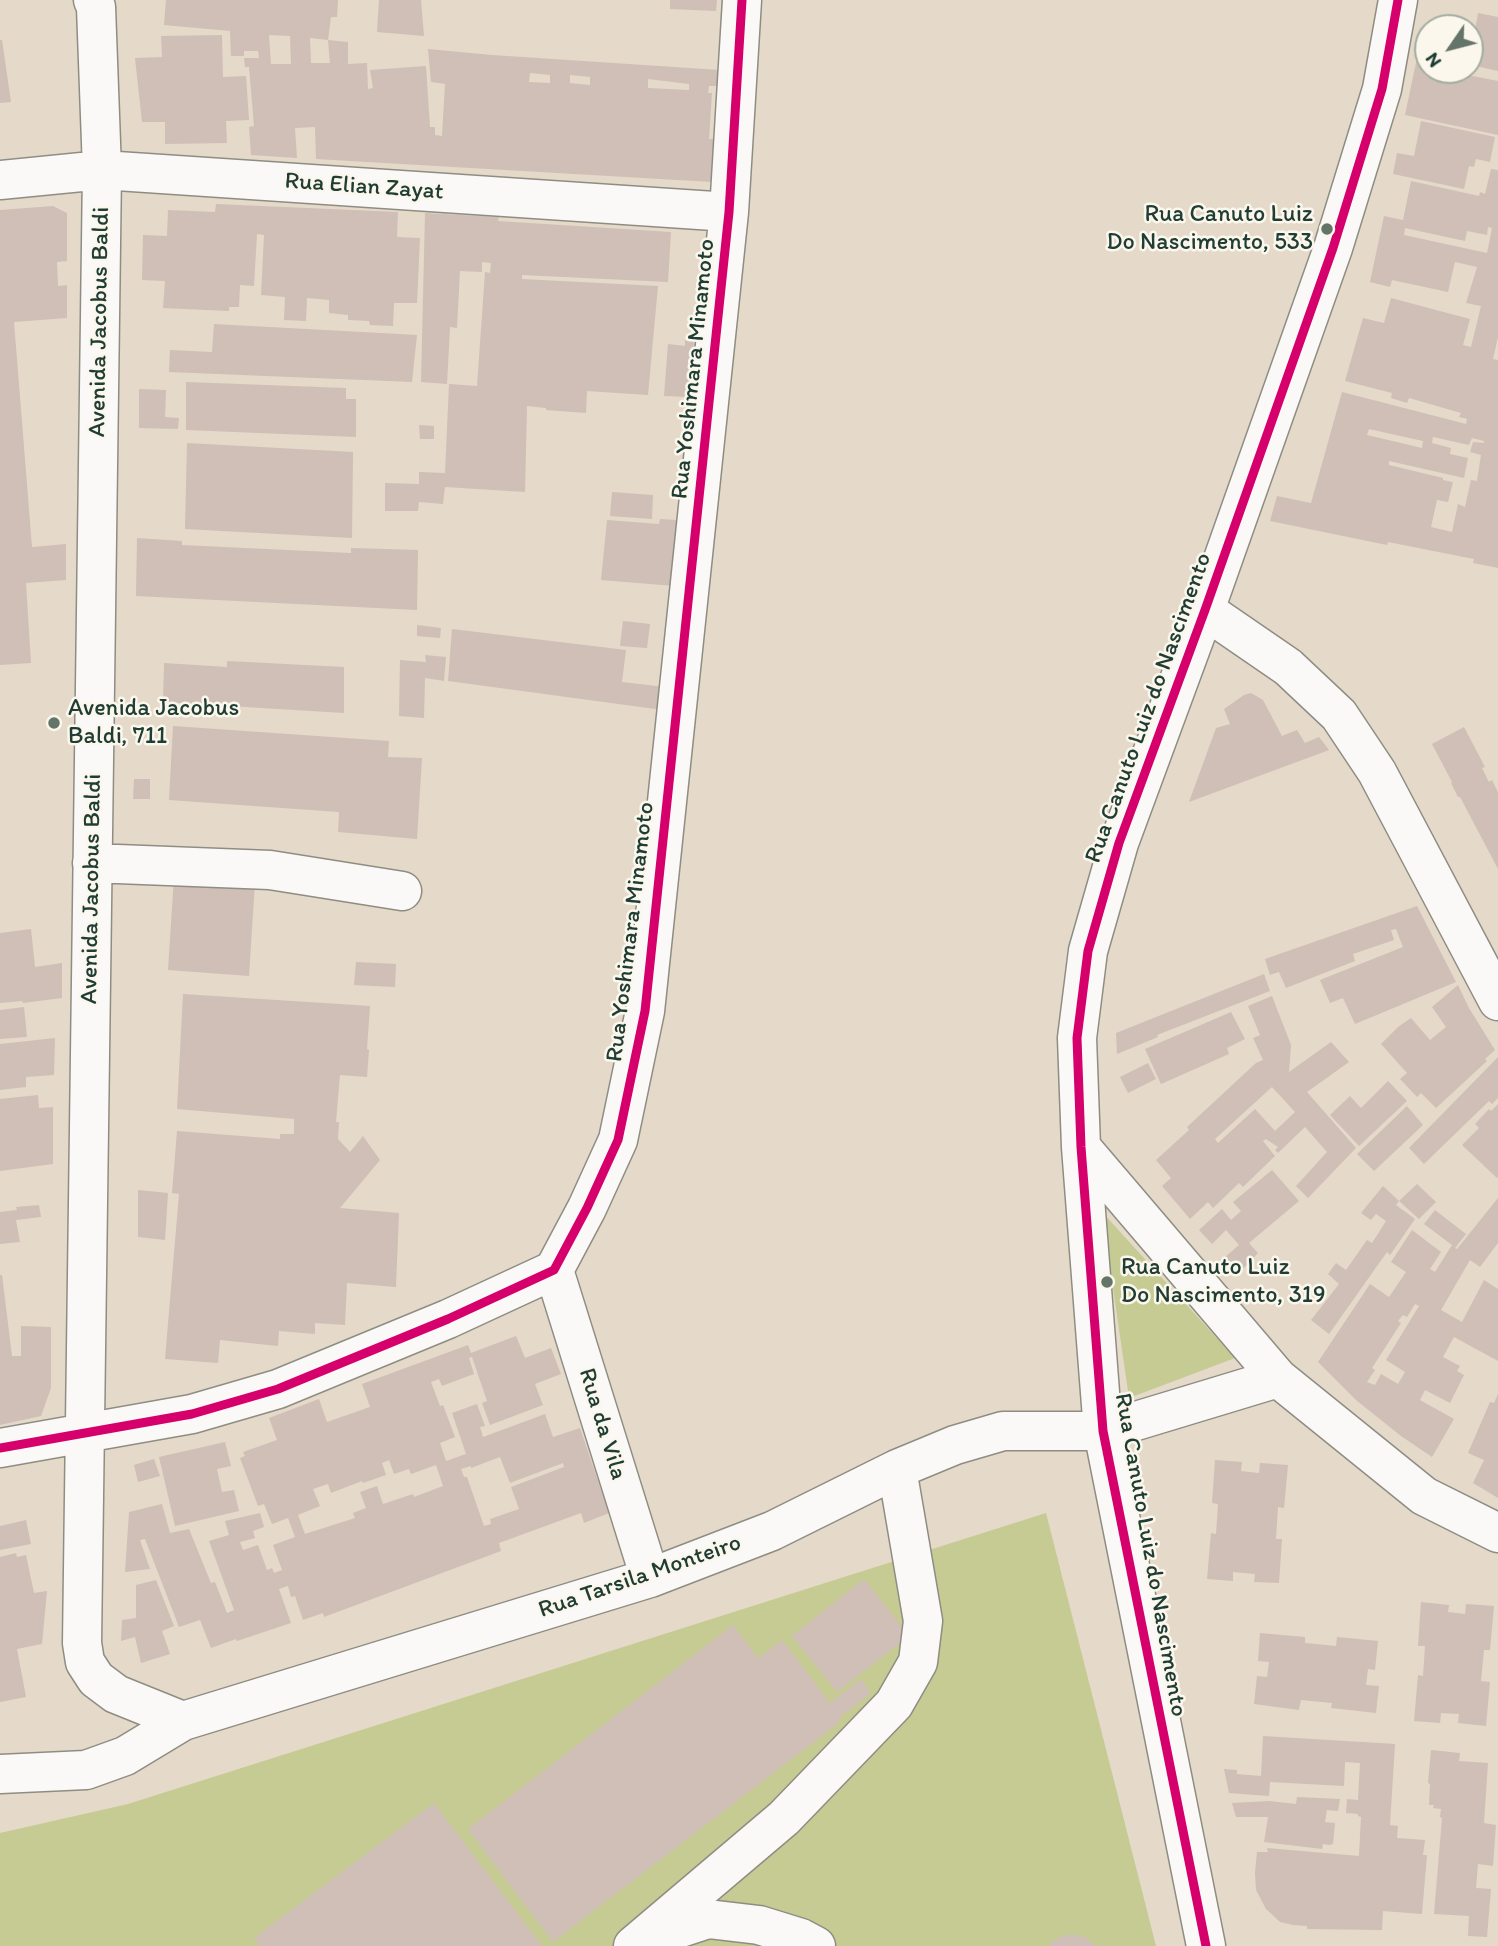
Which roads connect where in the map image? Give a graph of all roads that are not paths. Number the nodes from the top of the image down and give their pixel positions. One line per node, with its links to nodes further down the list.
1 (93, 0): 4 (street, Avenida Jacobus Baldi)
2 (742, 0): 6 (street, Rua Yoshimara Minamoto)
3 (1398, 0): 7 (street, Rua Canuto Luiz do Nascimento)
4 (102, 170): 5 (street, Rua Elian Zayat); 6 (street, Rua Elian Zayat); 8 (street, Avenida Jacobus Baldi)
5 (0, 180)
6 (729, 212): 12 (street, Rua Yoshimara Minamoto)
7 (1205, 610): 10 (street); 11 (street, Rua Canuto Luiz do Nascimento)
8 (92, 863): 9 (street); 15 (street, Avenida Jacobus Baldi)
9 (402, 891)
10 (1498, 1001)
11 (1082, 1147): 13 (street); 14 (street, Rua Canuto Luiz do Nascimento)
12 (554, 1270): 15 (street); 19 (street, Rua da Vila)
13 (1278, 1378): 14 (street, Rua Tarsila Monteiro); 18 (street)
14 (1103, 1432): 17 (street, Rua Tarsila Monteiro); 24 (street, Rua Canuto Luiz do Nascimento)
15 (84, 1433): 16 (street); 20 (street, Avenida Jacobus Baldi)
16 (0, 1448)
17 (897, 1469): 19 (street, Rua Tarsila Monteiro); 22 (street)
18 (1498, 1532)
19 (650, 1578): 20 (street, Rua Tarsila Monteiro)
20 (183, 1721): 21 (street, Rua Tarsila Monteiro)
21 (0, 1774)
22 (637, 1944): 23 (street)
23 (816, 1946)
24 (1206, 1946)

